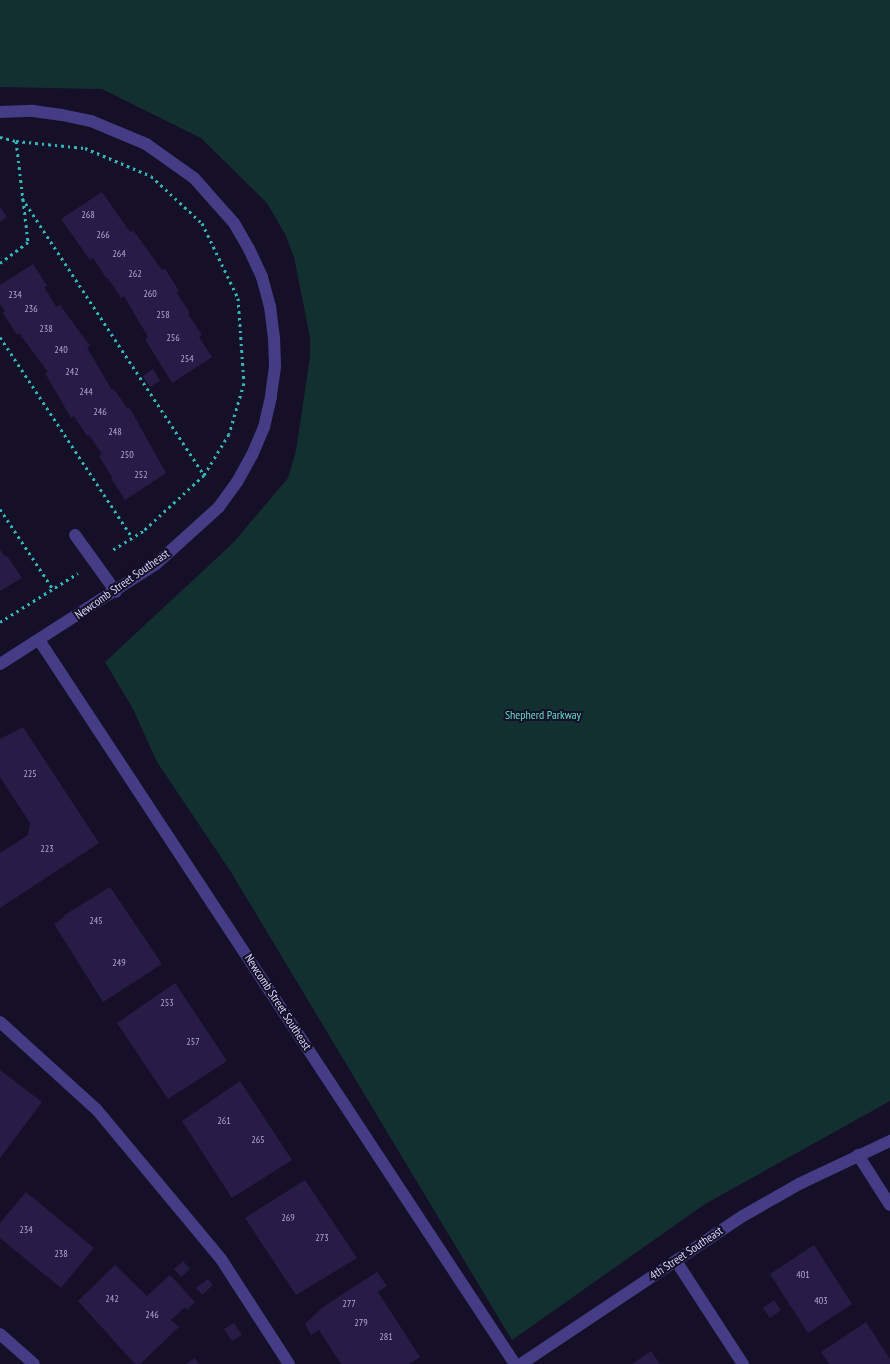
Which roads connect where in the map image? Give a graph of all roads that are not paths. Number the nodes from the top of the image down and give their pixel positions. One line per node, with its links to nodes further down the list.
1 (0, 112): 3 (street, Newcomb Street Southeast)
2 (75, 535): 3 (street)
3 (116, 592): 4 (street, Newcomb Street Southeast)
4 (39, 640): 5 (street, Newcomb Street Southeast); 14 (street, Newcomb Street Southeast)
5 (0, 664)
6 (0, 1022): 13 (street)
7 (890, 1141): 8 (street, 4th Street Southeast)
8 (858, 1155): 9 (street); 10 (street, 4th Street Southeast)
9 (890, 1205)
10 (676, 1261): 15 (street, 4th Street Southeast); 16 (street)
11 (0, 1334): 12 (street)
12 (34, 1364)
13 (289, 1364)
14 (516, 1364)
15 (521, 1364)
16 (743, 1364)

